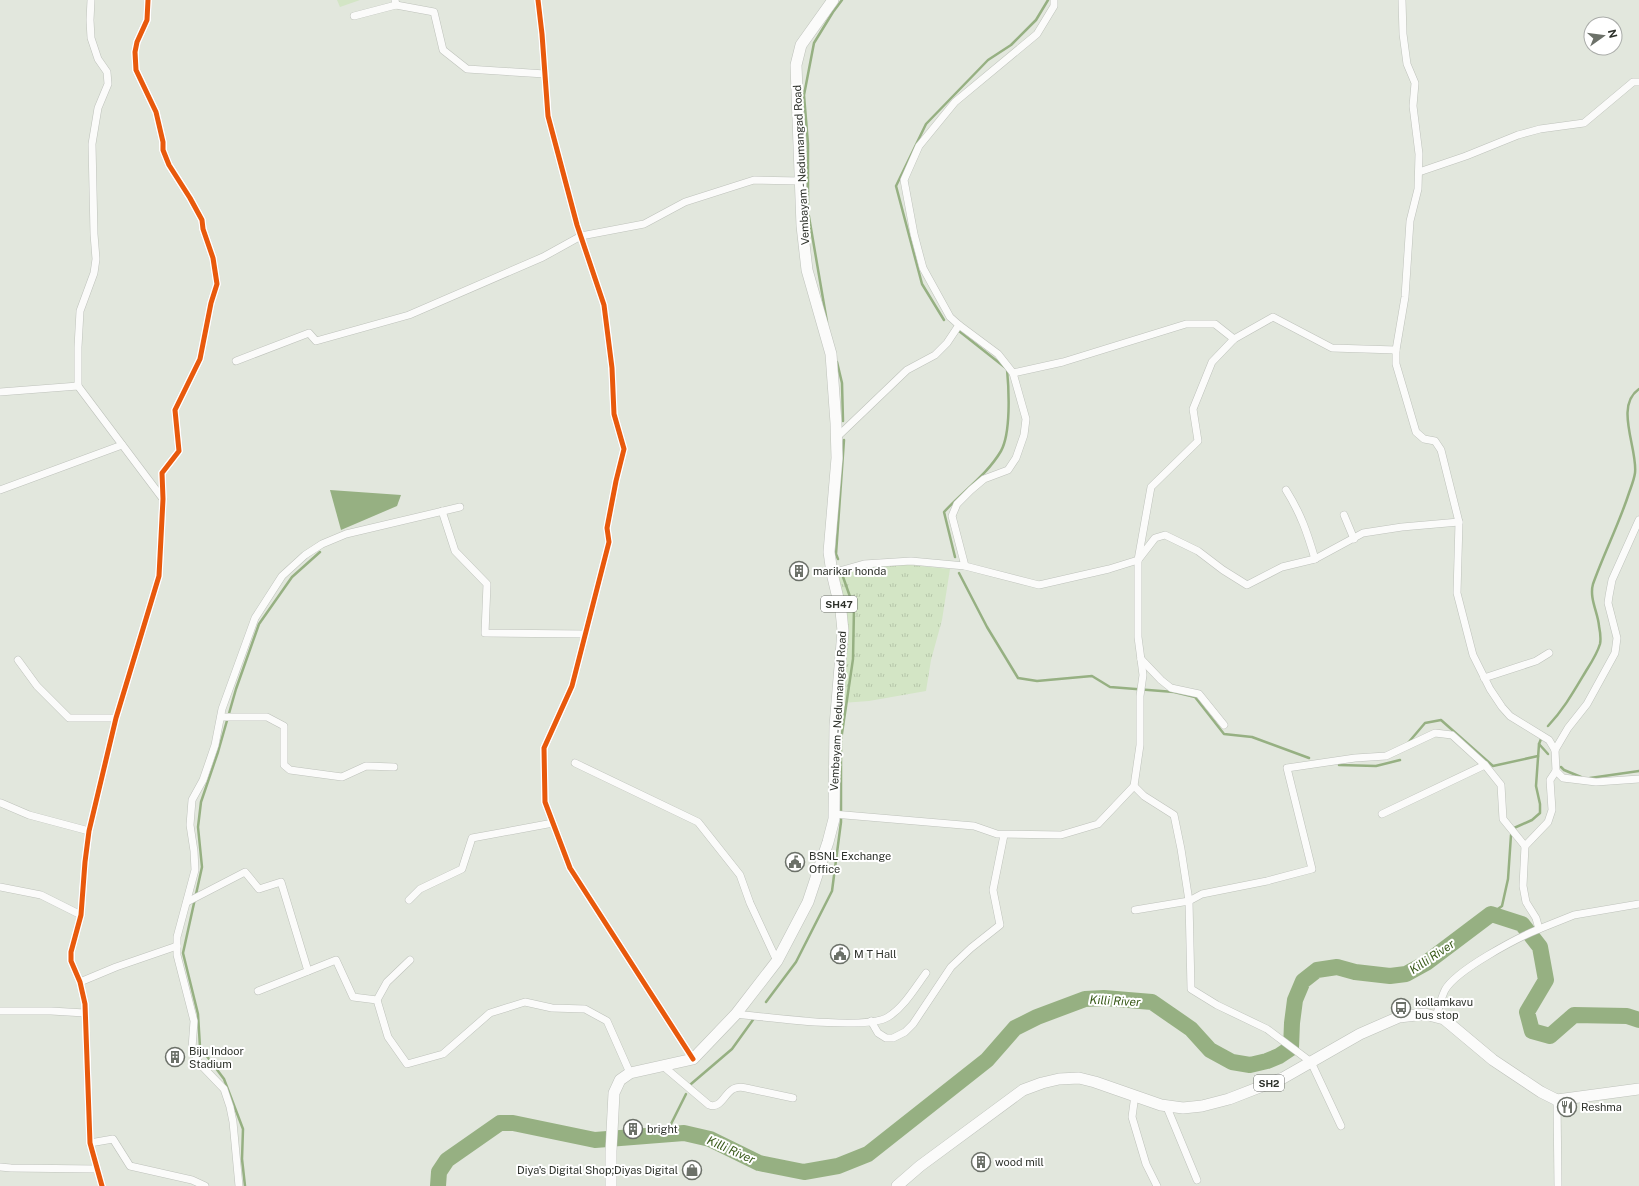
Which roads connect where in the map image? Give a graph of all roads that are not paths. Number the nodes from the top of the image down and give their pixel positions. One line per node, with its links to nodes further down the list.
1 (91, 0): 19 (street)
2 (148, 0): 25 (street)
3 (538, 0): 9 (street)
4 (833, 0): 12 (main road, Vembayam - Nedumangad Road / SH47)
5 (1054, 0): 14 (street)
6 (1402, 0): 11 (street)
7 (396, 2): 8 (street); 9 (street)
8 (354, 16)
9 (545, 74): 13 (street)
10 (1639, 82): 11 (street)
11 (1419, 172): 16 (street)
12 (800, 181): 13 (street); 21 (main road, Vembayam - Nedumangad Road / SH47)
13 (581, 236): 17 (street); 36 (street)
14 (959, 325): 18 (street); 21 (street)
15 (1234, 339): 16 (street); 18 (street); 33 (street)
16 (1396, 350): 30 (street)
17 (236, 361)
18 (1013, 373): 34 (street)
19 (78, 386): 20 (street); 22 (street)
20 (0, 392)
21 (836, 438): 35 (main road, Vembayam - Nedumangad Road / SH47)
22 (122, 445): 23 (street); 25 (street)
23 (0, 490)
24 (1286, 490): 32 (street)
25 (163, 499): 42 (street)
26 (460, 507): 27 (street)
27 (442, 511): 36 (street); 41 (street)
28 (1344, 515): 31 (street)
29 (1639, 520): 44 (street)
30 (1458, 522): 31 (street); 40 (street)
31 (1354, 539): 32 (street)
32 (1315, 559): 33 (street)
33 (1138, 560): 34 (street); 38 (street)
34 (965, 566): 35 (street)
35 (832, 573): 52 (main road, Vembayam - Nedumangad Road / SH47)
36 (586, 634): 54 (street)
37 (1549, 654): 40 (street)
38 (1141, 659): 43 (street); 50 (street)
39 (18, 660): 42 (street)
40 (1484, 678): 44 (street)
41 (221, 716): 47 (street); 61 (street)
42 (116, 718): 55 (street)
43 (1224, 725)
44 (1555, 750): 48 (street)
45 (575, 763): 68 (street)
46 (1485, 765): 53 (street); 57 (street); 60 (street)
47 (394, 767)
48 (1556, 771): 49 (street); 57 (street)
49 (1639, 779)
50 (1134, 786): 56 (street); 60 (street)
51 (1, 803): 55 (street)
52 (833, 814): 56 (street); 68 (main road, Vembayam - Nedumangad Road / SH47)
53 (1382, 814)
54 (553, 823): 59 (street); 79 (street)
55 (89, 831): 64 (street)
56 (1004, 835): 78 (street)
57 (1525, 846): 65 (street)
58 (0, 887): 64 (street)
59 (409, 900)
60 (1189, 901): 63 (street); 80 (street)
61 (187, 902): 66 (street); 69 (street)
62 (1639, 904): 65 (street)
63 (1135, 910)
64 (81, 915): 71 (street)
65 (1539, 929): 77 (street)
66 (177, 946): 71 (street); 96 (street)
67 (410, 960): 73 (street)
68 (778, 962): 76 (main road, Vembayam - Nedumangad Road / SH47)
69 (308, 971): 72 (street); 73 (street)
70 (926, 973): 78 (street)
71 (80, 982): 75 (street)
72 (258, 991)
73 (377, 1000): 82 (street)
74 (0, 1011): 75 (street)
75 (86, 1013): 89 (street)
76 (736, 1014): 78 (street); 79 (main road, Vembayam - Nedumangad Road / SH47)
77 (1436, 1016): 80 (main road, SH2); 86 (main road, SH2)
78 (871, 1021)
79 (693, 1059): 81 (main road)
80 (1311, 1062): 87 (main road, SH2); 88 (street)
81 (663, 1066): 82 (main road); 85 (street)
82 (630, 1073): 97 (main road)
83 (1639, 1089): 86 (main road)
84 (1135, 1095): 87 (main road, SH2); 93 (street); 98 (main road, SH2)
85 (793, 1098)
86 (1557, 1100): 99 (street)
87 (1166, 1105): 92 (street)
88 (1341, 1126)
89 (90, 1143): 91 (street); 95 (street)
90 (0, 1167): 91 (street)
91 (96, 1169): 94 (street)
92 (1197, 1180)
93 (1155, 1183)
94 (102, 1186)
95 (205, 1186)
96 (239, 1186)
97 (610, 1186)
98 (897, 1186)
99 (1558, 1186)

